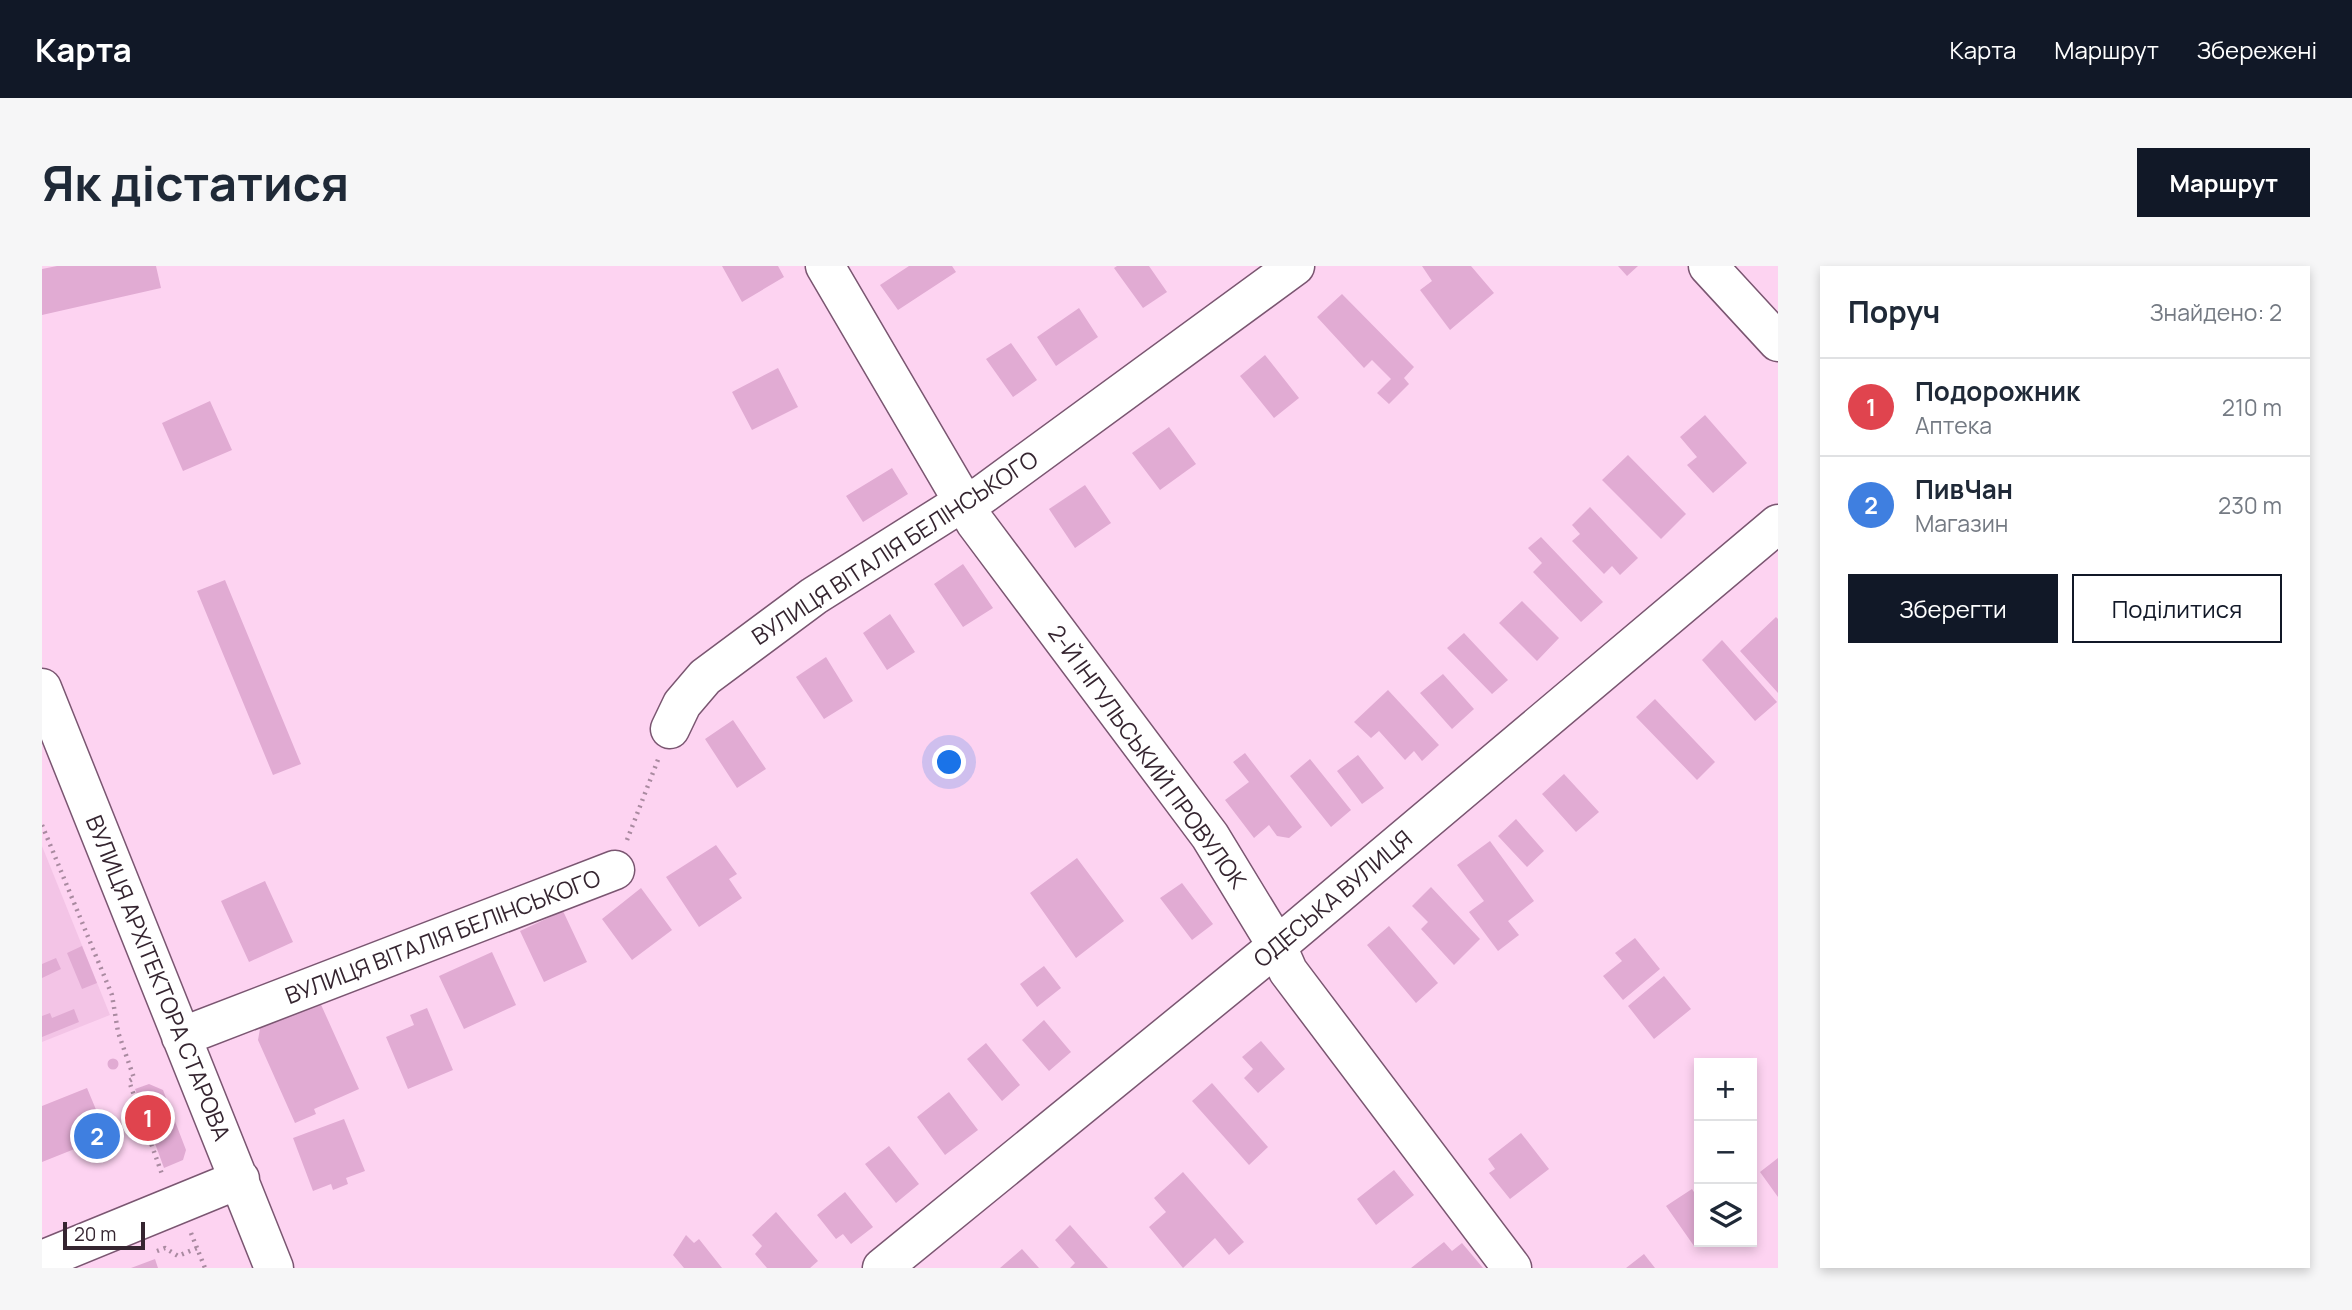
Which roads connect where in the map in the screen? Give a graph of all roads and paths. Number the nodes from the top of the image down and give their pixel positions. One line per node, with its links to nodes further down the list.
1 (825, 266): 5 (street, 2-Й ІНГУЛЬСЬКИЙ ПРОВУЛОК)
2 (1295, 266): 5 (street, ВУЛИЦЯ ВІТАЛІЯ БЕЛІНСЬКОГО)
3 (1708, 266): 4 (street)
4 (1778, 342)
5 (963, 502): 8 (street, ВУЛИЦЯ ВІТАЛІЯ БЕЛІНСЬКОГО); 11 (street, 2-Й ІНГУЛЬСЬКИЙ ПРОВУЛОК)
6 (1778, 524): 11 (street, ОДЕСЬКА ВУЛИЦЯ)
7 (42, 688): 12 (street, ВУЛИЦЯ АРХІТЕКТОРА СТАРОВА)
8 (670, 729): 10 (path, ВУЛИЦЯ ВІТАЛІЯ БЕЛІНСЬКОГО)
9 (42, 825): 14 (path)
10 (615, 870): 12 (street, ВУЛИЦЯ ВІТАЛІЯ БЕЛІНСЬКОГО)
11 (1278, 946): 20 (street, ОДЕСЬКА ВУЛИЦЯ); 21 (street, 2-Й ІНГУЛЬСЬКИЙ ПРОВУЛОК)
12 (181, 1037): 13 (street, ВУЛИЦЯ АРХІТЕКТОРА СТАРОВА)
13 (240, 1179): 14 (street); 19 (street, ВУЛИЦЯ АРХІТЕКТОРА СТАРОВА)
14 (178, 1202): 15 (path); 17 (street)
15 (197, 1248): 16 (path); 18 (path)
16 (152, 1253)
17 (42, 1261)
18 (205, 1268)
19 (274, 1268)
20 (883, 1268)
21 (1512, 1268)

